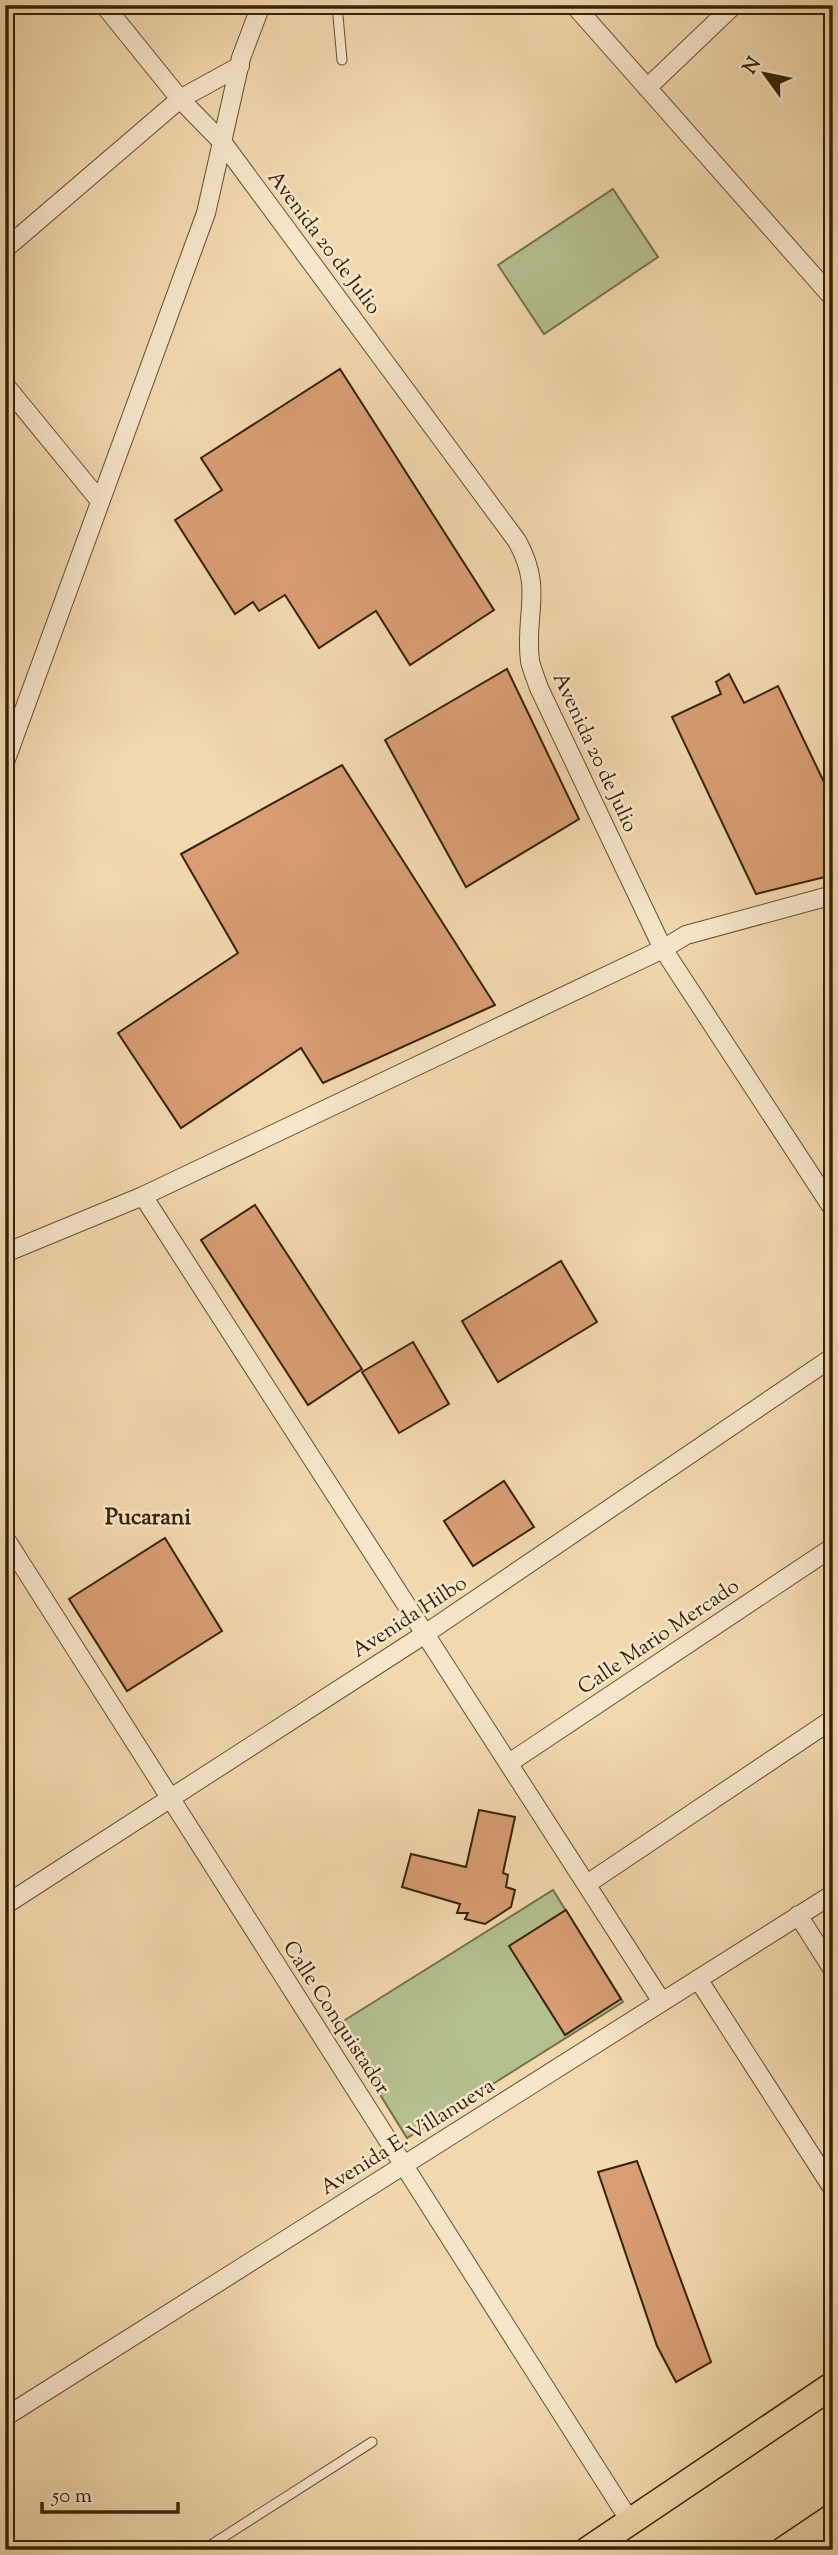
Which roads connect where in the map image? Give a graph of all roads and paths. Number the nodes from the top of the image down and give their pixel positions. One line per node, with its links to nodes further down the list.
1 (104, 5): 9 (street, Avenida 20 de Julio)
2 (261, 5): 7 (street)
3 (337, 5): 6 (lane)
4 (574, 5): 8 (street)
5 (734, 5): 8 (street)
6 (342, 60)
7 (240, 66): 9 (street); 10 (street)
8 (647, 88): 12 (street)
9 (180, 99): 10 (street, Avenida 20 de Julio); 11 (street)
10 (223, 143): 14 (street); 17 (street, Avenida 20 de Julio)
11 (5, 249)
12 (833, 298)
13 (5, 385): 14 (street)
14 (100, 501): 15 (street)
15 (5, 762)
16 (833, 895): 17 (street)
17 (663, 949): 18 (street); 19 (street, Avenida 20 de Julio)
18 (143, 1196): 20 (street); 24 (street)
19 (833, 1209)
20 (5, 1254)
21 (833, 1357): 24 (street, Avenida Hilbo)
22 (5, 1538): 27 (street, Calle Conquistador)
23 (833, 1547): 26 (street, Calle Mario Mercado)
24 (425, 1634): 26 (street); 27 (street, Avenida Hilbo)
25 (833, 1719): 28 (street)
26 (509, 1763): 28 (street)
27 (170, 1799): 30 (street, Avenida Hilbo); 35 (street, Calle Conquistador)
28 (587, 1884): 34 (street)
29 (833, 1894): 31 (street, Avenida E. Villanueva)
30 (5, 1905)
31 (798, 1916): 32 (street); 33 (street, Avenida E. Villanueva)
32 (833, 1970)
33 (698, 1979): 34 (street, Avenida E. Villanueva); 36 (street)
34 (662, 2002): 35 (street, Avenida E. Villanueva)
35 (404, 2165): 38 (street, Avenida E. Villanueva); 40 (street, Calle Conquistador)
36 (833, 2189)
37 (833, 2385): 40 (main road)
38 (5, 2417)
39 (372, 2442): 42 (lane)
40 (630, 2521): 43 (main road)
41 (828, 2530): 44 (main road)
42 (203, 2550)
43 (588, 2550)
44 (784, 2550)

